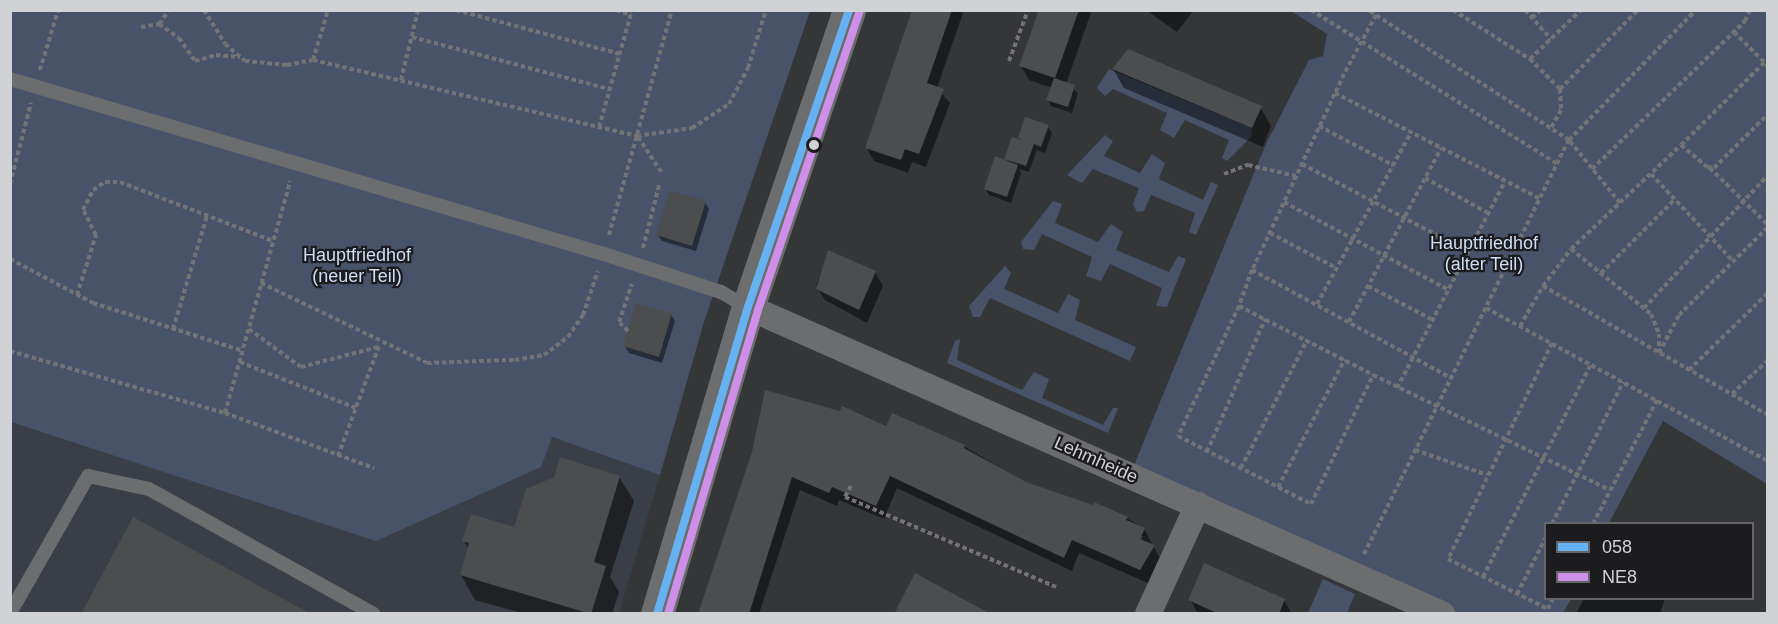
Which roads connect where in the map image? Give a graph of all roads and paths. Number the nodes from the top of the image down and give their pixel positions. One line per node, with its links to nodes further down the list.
1 (169, 10): 23 (path)
2 (204, 10): 30 (path)
3 (328, 10): 32 (path)
4 (418, 10): 26 (path)
5 (456, 10): 29 (path)
6 (616, 10): 20 (path)
7 (672, 10): 45 (path)
8 (766, 10): 45 (path)
9 (849, 10): 95 (street)
10 (1028, 10): 33 (path)
11 (1311, 10): 28 (path)
12 (1368, 10): 21 (path)
13 (1453, 10): 31 (path)
14 (1525, 10): 22 (path)
15 (1540, 10): 22 (path)
16 (1581, 10): 27 (path)
17 (1638, 10): 37 (path)
18 (1696, 10): 46 (path)
19 (1750, 10): 25 (path)
20 (632, 13): 29 (path)
21 (1376, 15): 28 (path); 43 (path)
22 (1532, 18): 27 (path)
23 (159, 24): 24 (path); 30 (path)
24 (141, 27)
25 (1734, 32): 34 (path); 54 (path)
26 (411, 37): 36 (path); 38 (path)
27 (1551, 39): 31 (path)
28 (1362, 41): 39 (path); 51 (path)
29 (620, 54): 38 (path)
30 (240, 57): 32 (path)
31 (1530, 59): 37 (path)
32 (314, 60): 36 (path)
33 (1010, 61)
34 (1766, 64): 47 (path)
35 (10, 79): 49 (lane)
36 (401, 80): 42 (path)
37 (1560, 88): 43 (path)
38 (609, 89): 42 (path)
39 (1335, 93): 41 (path); 44 (path)
40 (1767, 114): 53 (path)
41 (1319, 126): 50 (path); 52 (path)
42 (598, 127): 45 (path)
43 (1551, 128): 46 (path)
44 (1411, 132): 48 (path); 52 (path)
45 (637, 136): 55 (path); 79 (path)
46 (1569, 140): 51 (path); 54 (path)
47 (1681, 145): 53 (path); 57 (path)
48 (1441, 148): 60 (path); 61 (path)
49 (295, 163): 76 (path); 79 (lane)
50 (1302, 164): 59 (path); 65 (path)
51 (1557, 164): 63 (path)
52 (1393, 165): 65 (path)
53 (1710, 168): 66 (path)
54 (1592, 169): 68 (path)
55 (662, 173)
56 (1224, 174): 59 (path)
57 (1651, 174): 64 (path); 68 (path)
58 (1767, 175): 66 (path)
59 (1296, 176): 67 (path)
60 (1425, 178): 69 (path); 71 (path)
61 (1505, 181): 63 (path); 69 (path)
62 (659, 185): 83 (path)
63 (1540, 199): 96 (path)
64 (1675, 199): 74 (path); 86 (path)
65 (1373, 201): 71 (path); 75 (path)
66 (1743, 201): 72 (path); 74 (path)
67 (1284, 202): 73 (path); 75 (path)
68 (1620, 203): 77 (path)
69 (1488, 213): 78 (path)
70 (207, 216): 76 (path); 92 (path); 102 (path)
71 (1404, 218): 78 (path); 80 (path)
72 (1767, 226): 82 (path)
73 (1270, 233): 84 (path); 85 (path)
74 (1710, 237): 82 (path); 97 (path)
75 (1353, 238): 80 (path); 84 (path)
76 (273, 241): 87 (path)
77 (1571, 249): 86 (path); 89 (path)
78 (1467, 251): 90 (path)
79 (604, 254): 83 (lane); 107 (path)
80 (1384, 255): 88 (path); 90 (path)
81 (10, 259): 92 (path)
82 (1733, 261): 110 (path)
83 (638, 267): 95 (lane); 104 (path)
84 (1336, 268): 93 (path)
85 (1252, 270): 93 (path); 94 (path)
86 (1600, 273): 97 (path)
87 (261, 283): 103 (path); 107 (path)
88 (1368, 286): 99 (path); 100 (path)
89 (1543, 286): 101 (path); 110 (path)
90 (1447, 289): 99 (path)
91 (1767, 293): 116 (path)
92 (77, 295): 102 (path)
93 (1317, 304): 100 (path)
94 (1239, 306): 98 (path); 129 (path)
95 (748, 307): 140 (street, Lehmheide); 151 (street)
96 (1486, 308): 101 (path); 118 (path)
97 (1644, 308): 110 (path)
98 (1265, 319): 105 (path); 129 (path)
99 (1431, 319): 111 (path)
100 (1348, 322): 111 (path)
101 (1520, 326): 106 (path)
102 (173, 329): 109 (path)
103 (249, 329): 107 (path); 109 (path)
104 (628, 331)
105 (1307, 340): 112 (path); 134 (path)
106 (1552, 343): 115 (path); 127 (path)
107 (379, 345): 123 (path)
108 (10, 351): 125 (path)
109 (243, 351): 114 (path)
110 (1659, 353): 116 (path)
111 (1411, 356): 118 (path); 120 (path)
112 (1345, 360): 117 (path); 138 (path)
113 (1767, 360): 121 (path)
114 (240, 362): 123 (path); 125 (path)
115 (1591, 364): 119 (path); 131 (path)
116 (1689, 370): 121 (path)
117 (1373, 375): 120 (path); 138 (path)
118 (1451, 378): 124 (path)
119 (1623, 382): 122 (path); 136 (path)
120 (1397, 387): 124 (path)
121 (1732, 394): 126 (path)
122 (1657, 400): 132 (path); 139 (path)
123 (356, 408): 130 (path)
124 (1436, 408): 127 (path); 128 (path)
125 (225, 413): 130 (path)
126 (1767, 415)
127 (1504, 440): 131 (path); 135 (path)
128 (1415, 450): 135 (path); 144 (path)
129 (1208, 452): 134 (path)
130 (338, 456): 133 (path)
131 (1543, 459): 136 (path); 145 (path)
132 (1767, 461)
133 (374, 468)
134 (1242, 468): 138 (path)
135 (1487, 475): 145 (path)
136 (1577, 475): 139 (path); 141 (path)
137 (851, 486): 146 (path)
138 (1278, 487)
139 (1610, 490): 142 (path)
140 (1198, 505): 144 (street, Lehmheide); 152 (street)
141 (1553, 522)
142 (1594, 522)
143 (1544, 539): 147 (path)
144 (1353, 576): 153 (street, Lehmheide)
145 (1483, 577): 147 (path)
146 (1058, 588)
147 (1517, 594): 148 (path)
148 (1552, 600)
149 (10, 613): 150 (lane)
150 (374, 614)
151 (657, 614)
152 (1148, 614)
153 (1442, 614)

